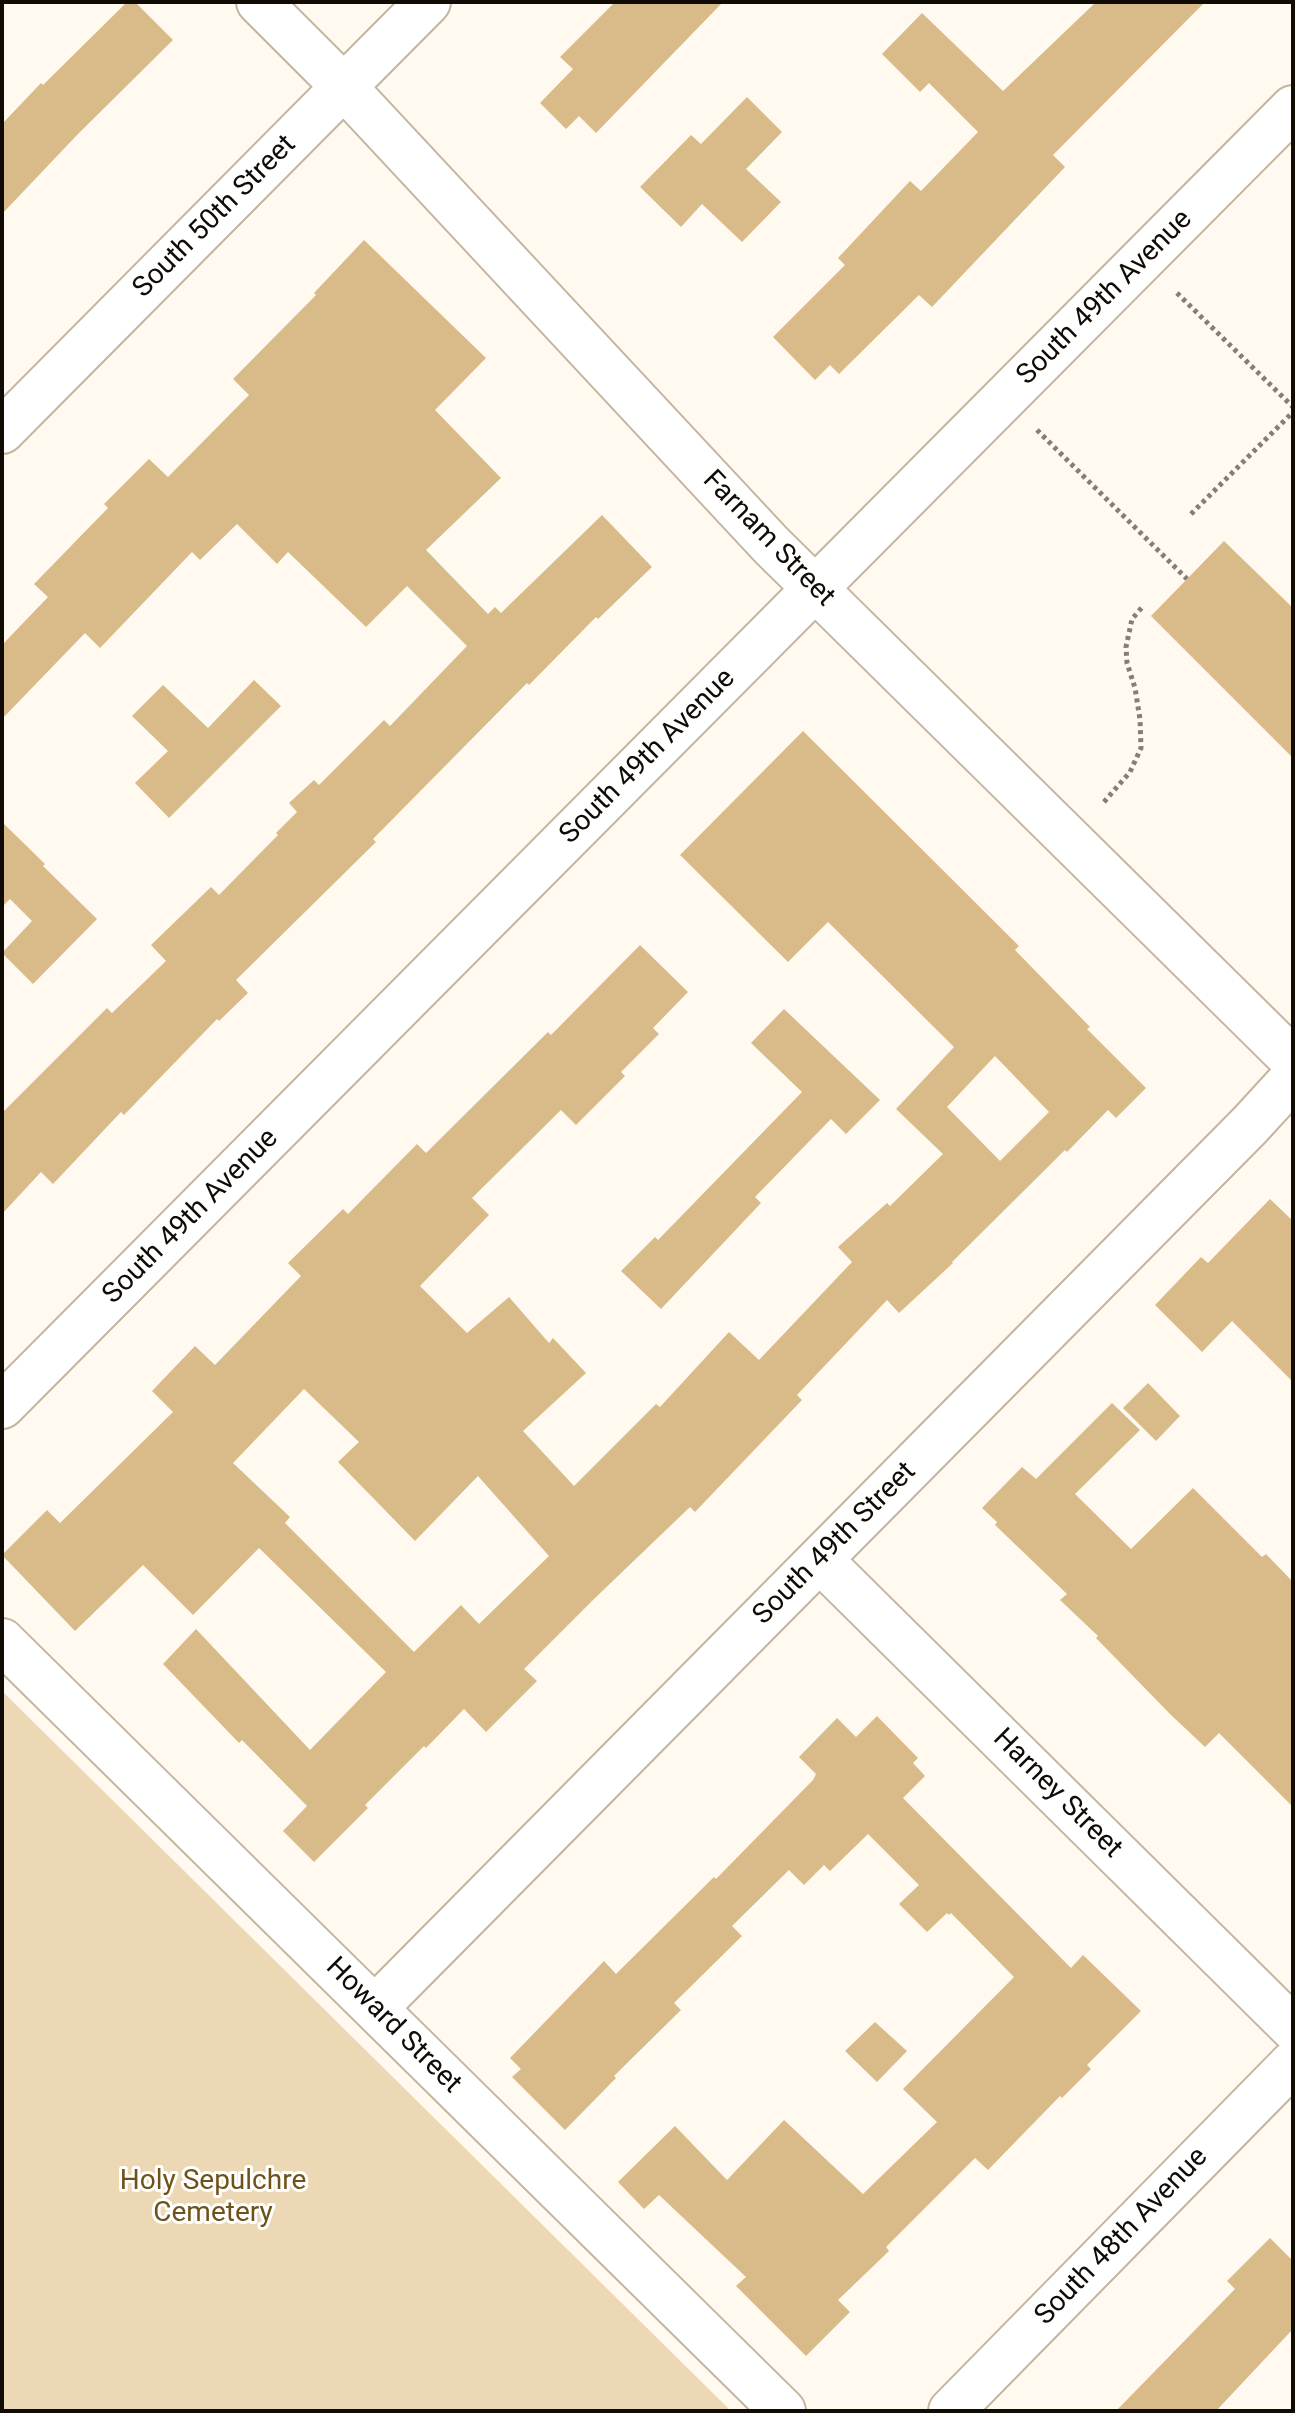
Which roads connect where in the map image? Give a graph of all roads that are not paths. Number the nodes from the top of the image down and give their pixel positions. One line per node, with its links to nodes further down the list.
1 (259, 2): 3 (street, Farnam Street)
2 (428, 2): 3 (street, South 50th Street)
3 (344, 87): 5 (street, South 50th Street); 6 (street, Farnam Street)
4 (1293, 108): 6 (street, South 49th Avenue)
5 (2, 431)
6 (816, 589): 7 (street, Farnam Street); 9 (street, South 49th Avenue)
7 (1293, 1060)
8 (1293, 1078): 10 (street, South 49th Street)
9 (2, 1406)
10 (820, 1560): 12 (street, South 49th Street); 13 (street, Harney Street)
11 (2, 1641): 12 (street, Howard Street)
12 (375, 2008): 15 (street, Howard Street)
13 (1293, 2028)
14 (1293, 2063): 16 (street, South 48th Avenue)
15 (783, 2411)
16 (951, 2411)

